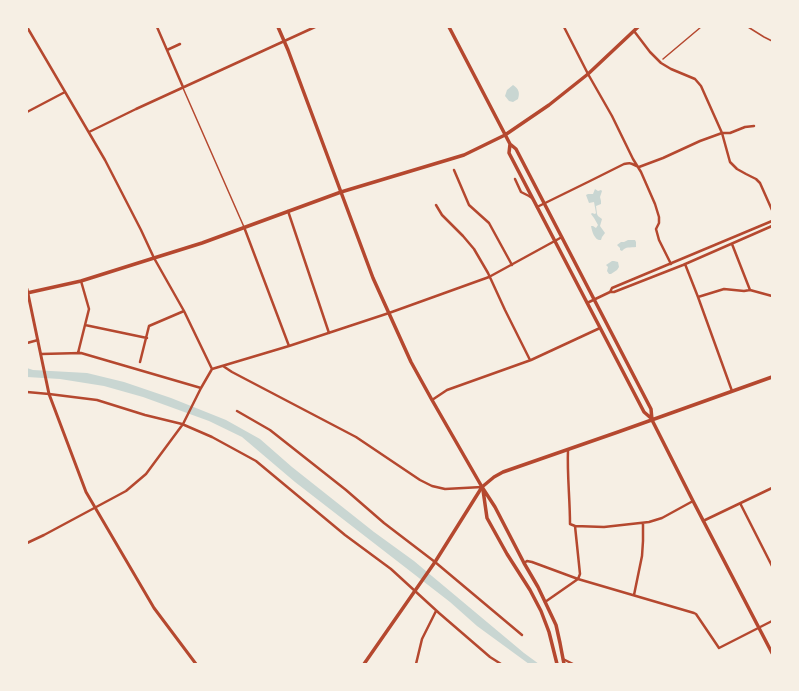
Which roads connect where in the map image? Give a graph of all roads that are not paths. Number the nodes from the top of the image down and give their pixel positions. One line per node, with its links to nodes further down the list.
1 (27, 27): 18 (street)
2 (157, 27): 14 (street)
3 (278, 27): 11 (main road)
4 (315, 27): 11 (street)
5 (449, 27): 23 (main road)
6 (564, 27): 16 (street)
7 (638, 27): 10 (main road)
8 (701, 27): 15 (street)
9 (748, 27): 12 (street)
10 (634, 30): 16 (main road); 22 (street)
11 (284, 41): 17 (street); 28 (main road)
12 (772, 41)
13 (180, 44): 14 (street)
14 (167, 50): 17 (street)
15 (663, 59)
16 (588, 74): 23 (main road); 25 (street)
17 (182, 87): 21 (street); 36 (street)
18 (66, 92): 19 (street); 21 (street)
19 (27, 112)
20 (754, 126): 22 (street)
21 (89, 132): 41 (street)
22 (722, 133): 25 (street); 32 (street)
23 (505, 135): 24 (main road); 28 (main road)
24 (510, 144): 29 (main road); 37 (main road)
25 (637, 166): 31 (street); 44 (street)
26 (454, 170): 46 (street)
27 (515, 179): 29 (street)
28 (341, 192): 33 (main road); 56 (main road)
29 (534, 200): 31 (main road)
30 (436, 205): 47 (street)
31 (537, 208): 38 (main road)
32 (772, 210)
33 (288, 211): 36 (main road); 59 (street)
34 (772, 221): 40 (street)
35 (772, 226): 39 (street)
36 (244, 227): 41 (main road); 63 (street)
37 (562, 237): 38 (street); 77 (main road)
38 (555, 241): 46 (street); 54 (main road)
39 (732, 244): 43 (street); 49 (street)
40 (688, 257): 42 (street); 43 (street)
41 (154, 258): 48 (main road); 55 (street)
42 (681, 260): 44 (street); 45 (street)
43 (690, 262): 45 (street)
44 (671, 264): 51 (street)
45 (684, 264): 51 (street); 53 (street)
46 (512, 265): 47 (street)
47 (489, 277): 56 (street); 66 (street)
48 (81, 281): 50 (main road); 57 (street)
49 (750, 290): 52 (street); 53 (street)
50 (27, 291): 61 (street)
51 (610, 292): 54 (street)
52 (772, 296)
53 (698, 297): 72 (street)
54 (587, 303): 58 (main road)
55 (184, 311): 60 (street); 69 (street)
56 (389, 313): 59 (street); 75 (main road)
57 (85, 325): 60 (street); 64 (street)
58 (600, 328): 66 (street); 77 (main road)
59 (329, 333): 63 (street)
60 (147, 338): 67 (street)
61 (38, 340): 62 (street); 65 (street)
62 (27, 343)
63 (289, 346): 68 (street)
64 (78, 353): 65 (street); 71 (street)
65 (41, 354): 74 (street)
66 (530, 360): 75 (street)
67 (140, 362)
68 (223, 366): 69 (street); 80 (street)
69 (212, 369): 71 (street)
70 (772, 377): 72 (main road)
71 (201, 388): 78 (street)
72 (732, 391): 77 (main road)
73 (27, 392): 74 (street)
74 (49, 394): 78 (street); 84 (street)
75 (432, 400): 80 (main road)
76 (237, 411): 89 (street)
77 (652, 420): 79 (main road); 82 (main road)
78 (183, 424): 84 (street); 93 (street)
79 (568, 450): 80 (main road); 87 (street)
80 (482, 487): 89 (main road); 90 (main road); 102 (main road)
81 (772, 488): 83 (street)
82 (693, 502): 85 (main road); 86 (street)
83 (740, 503): 85 (street); 91 (street)
84 (95, 507): 88 (street); 103 (street)
85 (703, 521): 98 (main road)
86 (643, 523): 87 (street); 94 (street)
87 (575, 526): 92 (street)
88 (27, 543)
89 (435, 562): 93 (main road); 99 (street)
90 (524, 563): 92 (street); 95 (main road)
91 (772, 566)
92 (578, 579): 94 (street); 95 (street)
93 (416, 590): 96 (street); 104 (main road)
94 (634, 595): 98 (street)
95 (545, 602): 101 (main road)
96 (436, 610): 105 (street); 106 (street)
97 (772, 621): 98 (street)
98 (759, 628): 100 (main road)
99 (522, 635)
100 (772, 653)
101 (563, 659): 107 (main road); 108 (street)
102 (556, 662)
103 (196, 664)
104 (365, 664)
105 (416, 664)
106 (501, 664)
107 (564, 664)
108 (573, 664)

